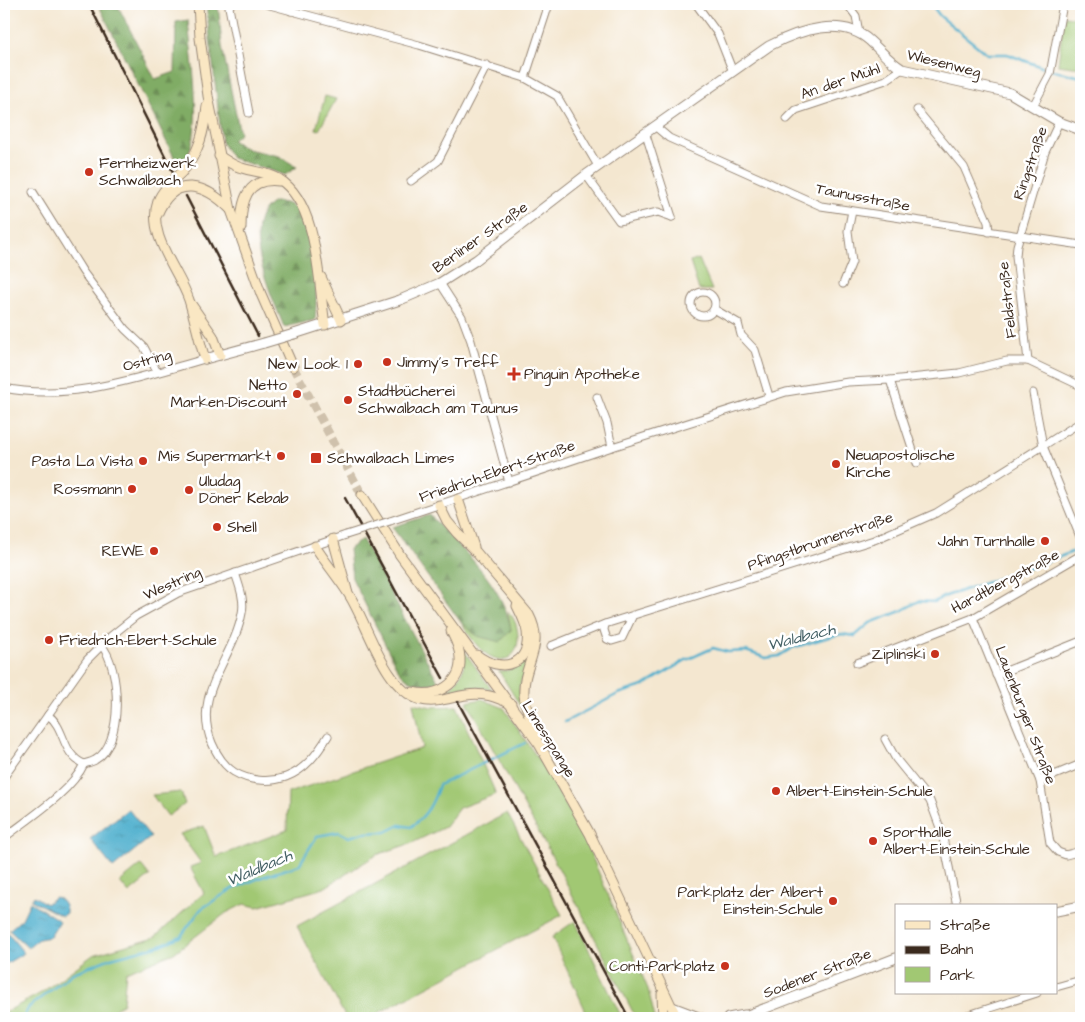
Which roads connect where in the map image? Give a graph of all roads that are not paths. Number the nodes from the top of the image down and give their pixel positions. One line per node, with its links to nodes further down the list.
1 (198, 4): 14 (main road)
2 (231, 4): 17 (street)
3 (266, 4): 8 (street)
4 (548, 4): 13 (street)
5 (696, 4): 12 (street)
6 (847, 4): 9 (street)
7 (1063, 4): 15 (street)
8 (293, 7): 10 (street)
9 (859, 33): 11 (street, Wiesenweg); 12 (street, Berliner Straße)
10 (486, 65): 13 (street); 26 (street)
11 (902, 69): 15 (street, Wiesenweg); 18 (street, An der Mühl)
12 (733, 72): 20 (street, Berliner Straße)
13 (525, 78): 24 (street)
14 (208, 96): 23 (main road); 31 (main road)
15 (1033, 106): 19 (street, Wiesenweg)
16 (917, 110): 32 (street)
17 (249, 113)
18 (786, 119)
19 (1059, 122): 21 (street, Ringstraße); 34 (street, Ringstraße)
20 (656, 127): 22 (street, Berliner Straße); 30 (street, Taunusstraße)
21 (1081, 130)
22 (646, 135): 24 (street, Berliner Straße); 25 (street)
23 (218, 156): 27 (main road); 29 (main road)
24 (598, 166): 25 (street, Berliner Straße)
25 (586, 175): 37 (street, Berliner Straße)
26 (411, 181)
27 (286, 184): 33 (main road); 36 (main road)
28 (33, 192): 48 (street)
29 (231, 210): 31 (main road); 33 (main road)
30 (852, 211): 32 (street, Taunusstraße); 38 (street)
31 (156, 220): 39 (main road)
32 (989, 232): 34 (street, Taunusstraße)
33 (241, 233): 47 (main road)
34 (1020, 236): 35 (street, Taunusstraße); 46 (street, Feldstraße)
35 (1081, 245)
36 (319, 274): 41 (main road); 42 (main road)
37 (440, 283): 41 (street, Berliner Straße); 59 (street)
38 (843, 284)
39 (188, 299): 44 (main road); 45 (main road)
40 (714, 309): 53 (street)
41 (341, 320): 42 (street, Berliner Straße)
42 (325, 324): 43 (street, Berliner Straße)
43 (294, 334): 44 (street, Ostring, bridge)
44 (220, 355): 45 (street, Ostring)
45 (205, 359): 48 (street, Ostring)
46 (1028, 361): 49 (street, Friedrich-Ebert-Straße); 50 (street, Friedrich-Ebert-Straße)
47 (293, 367)
48 (157, 372): 51 (street, Ostring)
49 (890, 380): 53 (street, Friedrich-Ebert-Straße); 58 (street)
50 (1081, 386)
51 (4, 388)
52 (1033, 393): 57 (street)
53 (769, 396): 56 (street, Friedrich-Ebert-Straße)
54 (597, 397): 56 (street)
55 (1081, 422): 57 (street, Pfingstbrunnenstraße)
56 (612, 446): 59 (street, Friedrich-Ebert-Straße)
57 (1043, 446): 65 (street); 72 (street, Pfingstbrunnenstraße)
58 (917, 463)
59 (509, 482): 61 (street, Friedrich-Ebert-Straße)
60 (362, 495): 74 (main road, Limesspange)
61 (458, 499): 62 (street, Friedrich-Ebert-Straße); 67 (main road)
62 (439, 505): 63 (street, Friedrich-Ebert-Straße); 67 (main road)
63 (390, 520): 64 (street, Westring, bridge)
64 (332, 539): 66 (street, Westring); 71 (main road)
65 (1081, 539)
66 (315, 546): 69 (street, Westring); 71 (main road)
67 (476, 552): 70 (main road)
68 (1081, 555): 73 (street, Hardtbergstraße)
69 (235, 573): 77 (street, Westring); 85 (street)
70 (509, 590): 79 (main road); 87 (main road)
71 (348, 593): 82 (main road)
72 (633, 615): 75 (street, Pfingstbrunnenstraße); 75 (street)
73 (973, 618): 80 (street, Hardtbergstraße); 81 (street, Lauenburger Straße)
74 (446, 619): 79 (main road, Limesspange); 82 (main road)
75 (606, 624): 78 (street, Pfingstbrunnenstraße)
76 (1081, 641): 81 (street)
77 (101, 645): 84 (street, Westring); 88 (street)
78 (551, 646)
79 (468, 647): 83 (main road, Limesspange)
80 (857, 663)
81 (996, 675): 91 (street, Lauenburger Straße)
82 (402, 688): 83 (main road)
83 (511, 704): 87 (main road, Limesspange)
84 (48, 715): 88 (street); 90 (street, Westring)
85 (328, 736)
86 (885, 739): 94 (street)
87 (539, 744): 99 (main road, Limesspange)
88 (84, 764): 92 (street)
89 (1081, 764): 91 (street)
90 (4, 776)
91 (1040, 781): 93 (street, Lauenburger Straße)
92 (4, 838)
93 (1081, 852)
94 (957, 904)
95 (1081, 906): 96 (street)
96 (1058, 911)
97 (895, 958): 103 (street, Sodener Straße)
98 (1081, 980): 100 (street)
99 (661, 986): 102 (main road, Limesspange); 104 (main road)
100 (1058, 986)
101 (1034, 994): 108 (street)
102 (672, 1007): 105 (main road, Limesspange); 106 (street)
103 (744, 1016): 107 (street, Sodener Straße)
104 (663, 1018)
105 (677, 1018)
106 (701, 1018)
107 (728, 1018)
108 (959, 1018)

